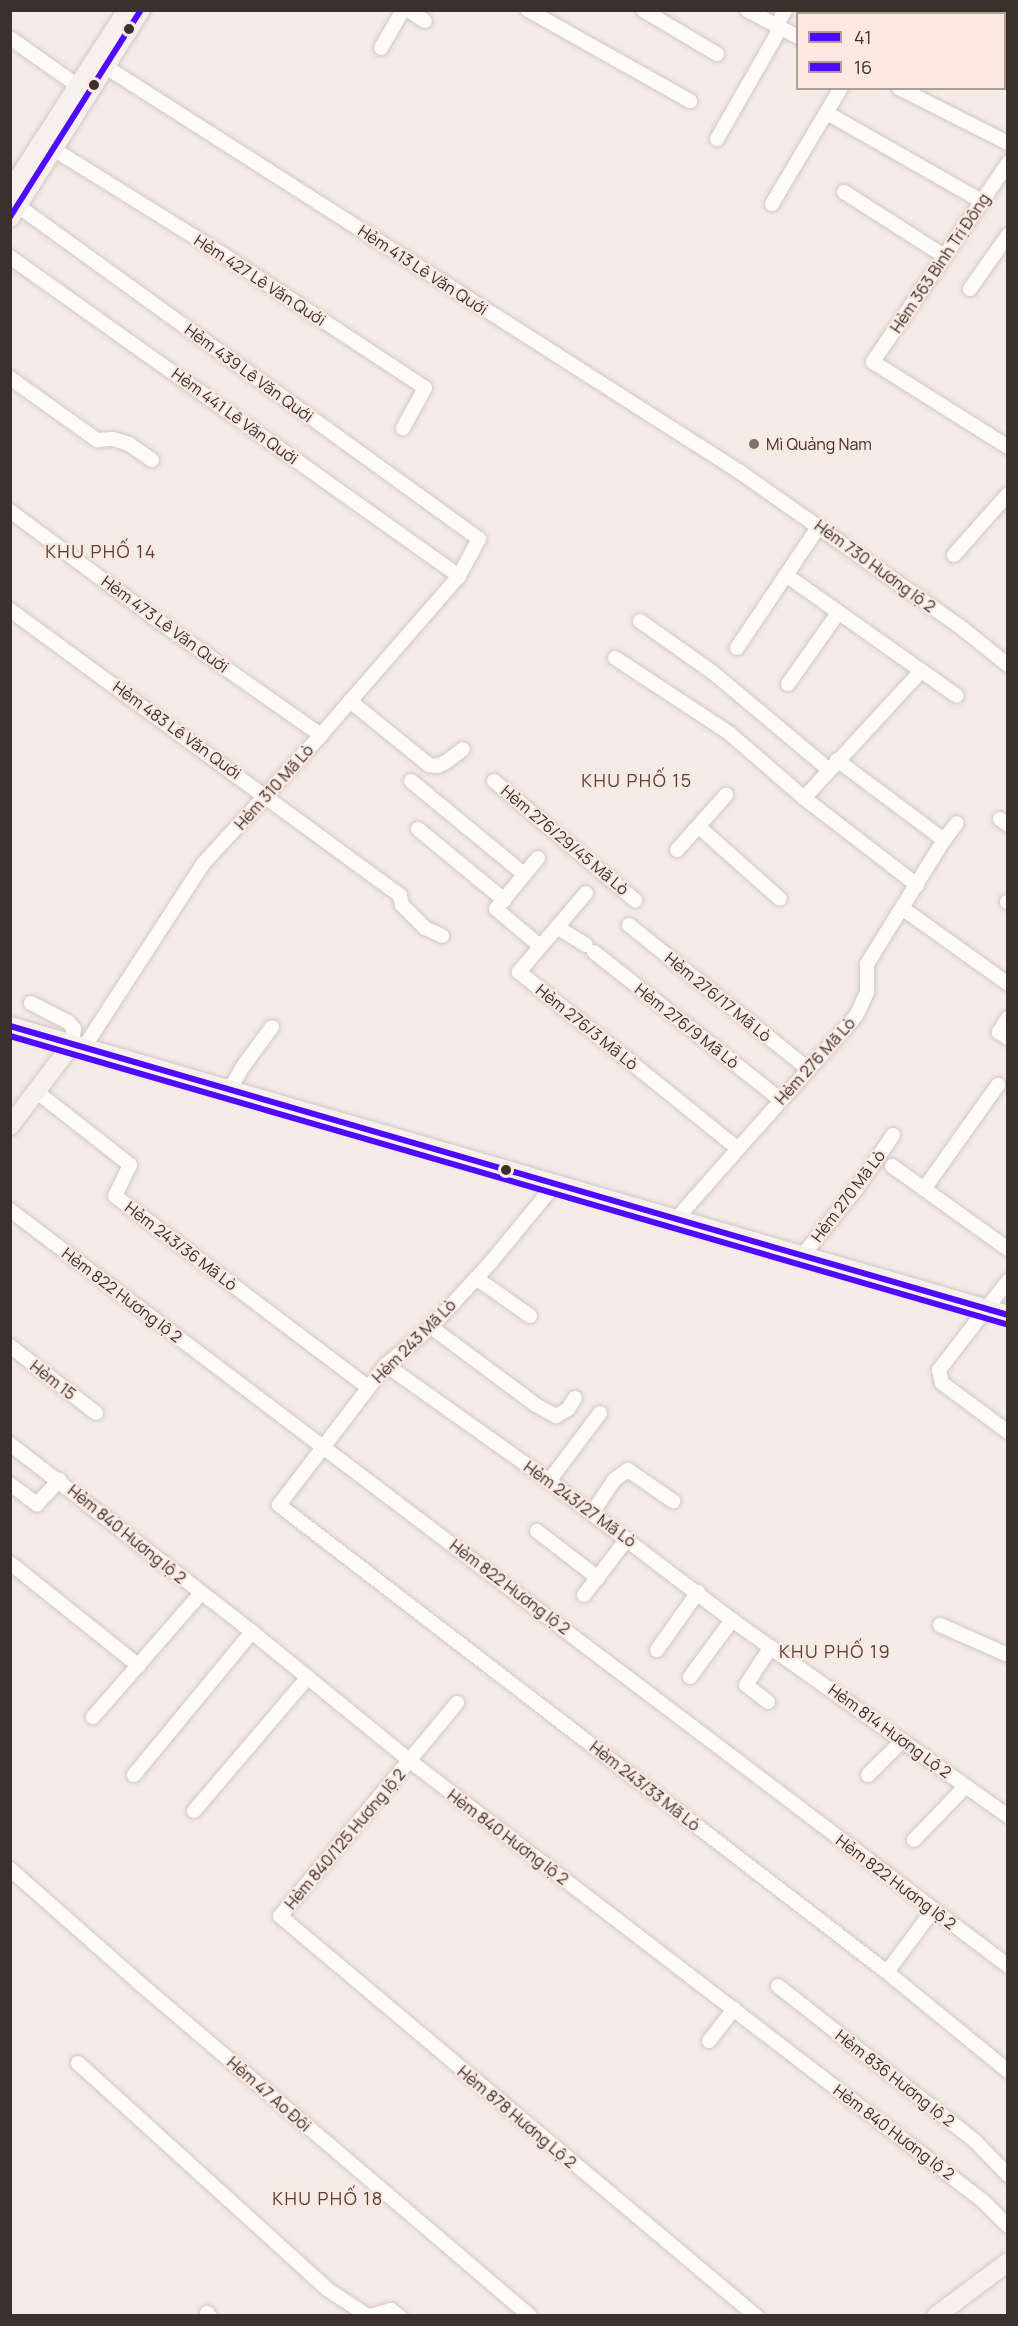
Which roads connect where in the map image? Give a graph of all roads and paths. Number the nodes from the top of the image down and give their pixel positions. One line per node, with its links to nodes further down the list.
1 (127, 10): 16 (main road)
2 (141, 10): 15 (main road)
3 (403, 10): 13 (street)
4 (408, 10): 9 (street)
5 (528, 10): 19 (street)
6 (643, 10): 14 (street)
7 (747, 10): 10 (street)
8 (785, 10): 10 (street)
9 (425, 21)
10 (778, 28): 11 (street); 21 (street)
11 (796, 36)
12 (10, 38): 16 (street)
13 (381, 48)
14 (717, 54)
15 (106, 67): 23 (main road); 38 (street, Hẻm 413 Lê Văn Quới)
16 (78, 86): 25 (main road)
17 (840, 90): 20 (street)
18 (903, 90): 22 (street)
19 (690, 101)
20 (828, 113): 27 (street); 28 (street)
21 (717, 139)
22 (1008, 143)
23 (55, 150): 25 (main road); 35 (street, Hẻm 427 Lê Văn Quới)
24 (1008, 163): 27 (street, Hẻm 363 Bình Trị Đông)
25 (32, 171): 29 (main road)
26 (844, 192): 31 (street)
27 (981, 201): 31 (street, Hẻm 363 Bình Trị Đông)
28 (772, 204)
29 (13, 205): 42 (street, Hẻm 439 Lê Văn Quới)
30 (1008, 235): 33 (street)
31 (944, 256): 36 (street, Hẻm 363 Bình Trị Đông)
32 (10, 257): 45 (street, Hẻm 441 Lê Văn Quới)
33 (970, 289)
34 (10, 378): 37 (street)
35 (403, 428)
36 (1008, 447)
37 (152, 460)
38 (740, 472): 41 (street, Hẻm 730 Hương lộ 2)
39 (1008, 494): 43 (street)
40 (10, 511): 56 (street, Hẻm 473 Lê Văn Quới)
41 (819, 526): 44 (street); 51 (street, Hẻm 730 Hương lộ 2)
42 (479, 539): 45 (street, Hẻm 310 Mã Lò)
43 (954, 555)
44 (786, 575): 47 (street); 49 (street)
45 (459, 576): 55 (street, Hẻm 310 Mã Lò)
46 (10, 610): 61 (street, Hẻm 483 Lê Văn Quới)
47 (838, 613): 52 (street); 53 (street)
48 (640, 621): 58 (street)
49 (737, 648)
50 (615, 658): 63 (street)
51 (1008, 665)
52 (921, 671): 54 (street); 58 (street)
53 (788, 684)
54 (957, 696)
55 (351, 701): 56 (street, Hẻm 310 Mã Lò); 57 (street)
56 (321, 735): 61 (street, Hẻm 310 Mã Lò)
57 (463, 748)
58 (832, 765): 63 (street); 67 (street)
59 (411, 781): 70 (street)
60 (494, 781): 75 (street, Hẻm 276/29/45 Mã Lò)
61 (266, 794): 79 (street, Hẻm 483 Lê Văn Quới); 87 (street, Hẻm 310 Mã Lò)
62 (726, 795): 65 (street)
63 (804, 798): 71 (street)
64 (957, 823): 67 (street, Hẻm 276 Mã Lò)
65 (699, 827): 68 (street); 73 (street)
66 (418, 829): 74 (street)
67 (944, 840): 71 (street, Hẻm 276 Mã Lò)
68 (677, 850)
69 (538, 858): 70 (street)
70 (524, 874): 74 (street)
71 (916, 885): 76 (street, Hẻm 276 Mã Lò)
72 (586, 893): 78 (street, Hẻm 276/3 Mã Lò)
73 (780, 899)
74 (504, 900): 80 (street)
75 (635, 900)
76 (902, 908): 81 (street); 88 (street, Hẻm 276 Mã Lò)
77 (629, 926): 88 (street, Hẻm 276/17 Mã Lò)
78 (557, 927): 80 (street, Hẻm 276/3 Mã Lò); 92 (street, Hẻm 276/9 Mã Lò)
79 (441, 936)
80 (540, 946): 95 (street, Hẻm 276/3 Mã Lò)
81 (1008, 984)
82 (31, 1003): 87 (street)
83 (1008, 1018): 86 (street)
84 (10, 1026): 87 (main road)
85 (272, 1028): 90 (street)
86 (1008, 1038)
87 (78, 1046): 90 (main road); 91 (main road)
88 (808, 1069): 92 (street, Hẻm 276 Mã Lò)
89 (998, 1085): 98 (street)
90 (230, 1089): 97 (main road)
91 (37, 1092): 93 (main road); 111 (street, Hẻm 243/36 Mã Lò)
92 (781, 1100): 95 (street, Hẻm 276 Mã Lò)
93 (10, 1126)
94 (892, 1135): 102 (street, Hẻm 270 Mã Lò)
95 (737, 1148): 100 (street, Hẻm 276 Mã Lò)
96 (892, 1166): 98 (street)
97 (556, 1183): 100 (main road); 103 (street, Hẻm 243 Mã Lò)
98 (924, 1189): 101 (street)
99 (10, 1210): 117 (street, Hẻm 822 Hương lộ 2)
100 (677, 1218): 102 (main road)
101 (1008, 1249)
102 (802, 1256): 105 (main road)
103 (476, 1278): 107 (street); 108 (street, Hẻm 243 Mã Lò)
104 (1008, 1281): 105 (street)
105 (987, 1309): 106 (main road); 115 (street)
106 (1008, 1315)
107 (530, 1316)
108 (431, 1327): 110 (street, Hẻm 243 Mã Lò); 112 (street)
109 (10, 1346): 113 (street, Hẻm 15)
110 (386, 1365): 111 (street, Hẻm 243 Mã Lò); 119 (street, Hẻm 243/27 Mã Lò)
111 (368, 1388): 117 (street, Hẻm 243 Mã Lò)
112 (575, 1398)
113 (96, 1413)
114 (600, 1413): 119 (street)
115 (1008, 1432)
116 (10, 1444): 118 (street, Hẻm 840 Hương lộ 2)
117 (323, 1448): 122 (street, Hẻm 243 Mã Lò); 152 (street, Hẻm 822 Hương lộ 2)
118 (58, 1480): 120 (street); 129 (street, Hẻm 840 Hương lộ 2)
119 (549, 1481): 123 (street, Hẻm 243/27 Mã Lò)
120 (10, 1485)
121 (673, 1501): 123 (street)
122 (279, 1505): 155 (street, Hẻm 243/33 Mã Lò)
123 (592, 1513): 125 (street, Hẻm 243/27 Mã Lò)
124 (537, 1532): 127 (street)
125 (627, 1539): 127 (street); 128 (street, Hẻm 243/27 Mã Lò)
126 (10, 1563): 137 (street)
127 (597, 1578): 130 (street)
128 (698, 1592): 131 (street, Hẻm 243/27 Mã Lò); 135 (street)
129 (201, 1593): 133 (street, Hẻm 840 Hương lộ 2); 137 (street)
130 (584, 1595)
131 (732, 1620): 134 (street, Hẻm 243/27 Mã Lò); 139 (street)
132 (940, 1625): 136 (street)
133 (252, 1632): 138 (street, Hẻm 840 Hương lộ 2); 145 (street)
134 (771, 1647): 140 (street); 143 (street, Hẻm 814 Hương Lộ 2)
135 (657, 1650)
136 (1008, 1655)
137 (139, 1665): 142 (street)
138 (308, 1677): 144 (street, Hẻm 840 Hương lộ 2); 148 (street)
139 (690, 1677)
140 (768, 1702)
141 (457, 1703): 144 (street, Hẻm 840/125 Hương lộ 2)
142 (93, 1717)
143 (903, 1740): 146 (street); 147 (street, Hẻm 814 Hương Lộ 2)
144 (410, 1761): 153 (street, Hẻm 840/125 Hương lộ 2); 157 (street, Hẻm 840 Hương lộ 2)
145 (134, 1775)
146 (868, 1775)
147 (966, 1786): 149 (street, Hẻm 814 Hương Lộ 2); 150 (street)
148 (194, 1811)
149 (1008, 1816)
150 (914, 1840)
151 (10, 1869): 166 (street, Hẻm 47 Ao Đôi)
152 (933, 1910): 154 (street, Hẻm 822 Hương lộ 2); 155 (street)
153 (280, 1916): 167 (street, Hẻm 878 Hương Lộ 2)
154 (1008, 1966)
155 (887, 1972): 160 (street, Hẻm 243/33 Mã Lò)
156 (778, 1986): 161 (street, Hẻm 836 Hương lộ 2)
157 (734, 2009): 158 (street); 162 (street, Hẻm 840 Hương lộ 2)
158 (709, 2040)
159 (78, 2063): 164 (street)
160 (1008, 2071)
161 (1008, 2175)
162 (1008, 2226)
163 (1008, 2262): 168 (main road)
164 (369, 2316): 165 (street)
165 (399, 2316)
166 (530, 2316)
167 (756, 2316)
168 (936, 2316)

